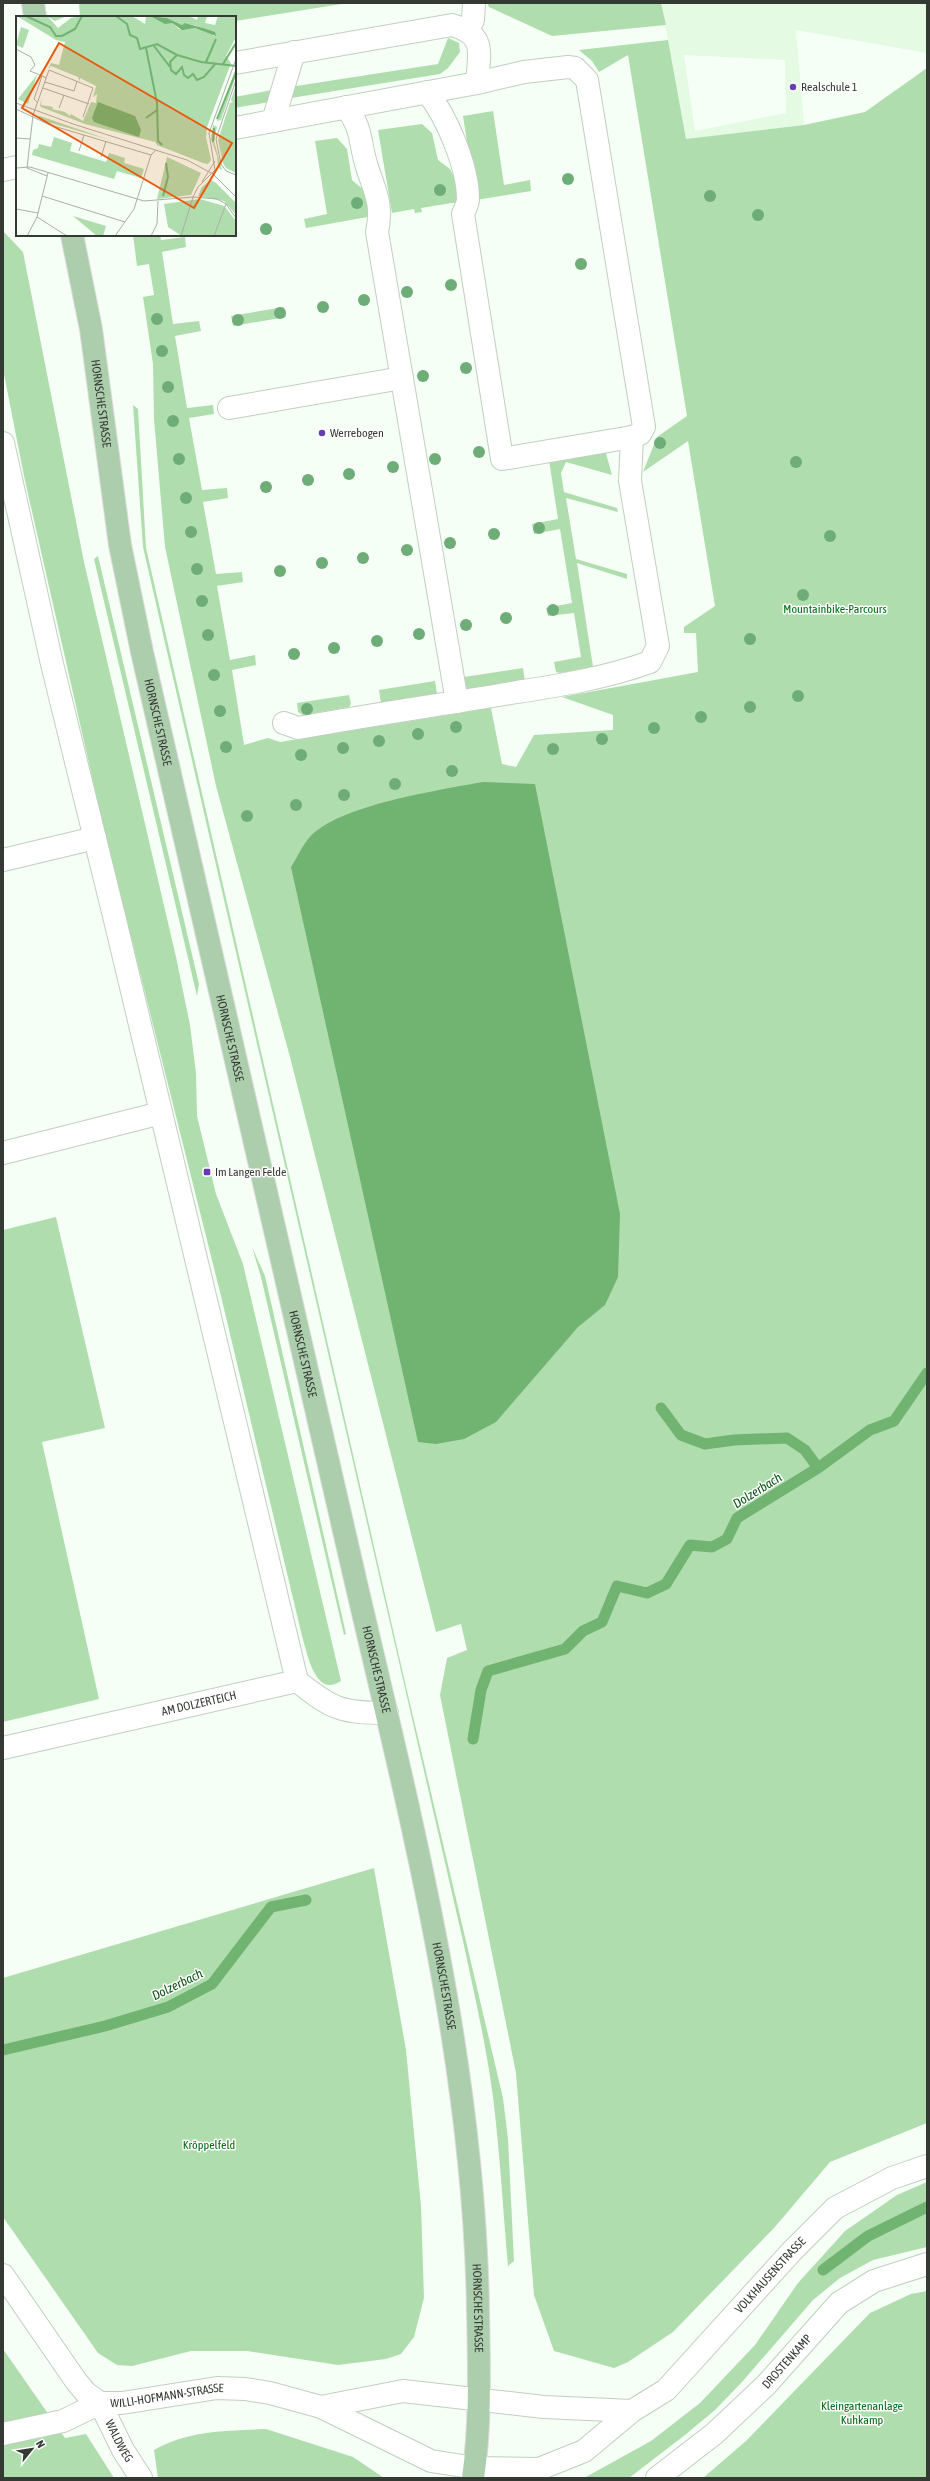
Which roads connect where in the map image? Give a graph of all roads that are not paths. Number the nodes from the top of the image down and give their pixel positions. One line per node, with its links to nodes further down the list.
1 (33, 3): 3 (main road)
2 (474, 3): 4 (street)
3 (35, 16)
4 (468, 30): 5 (street); 7 (street)
5 (294, 52): 6 (street); 10 (street)
6 (236, 63)
7 (477, 83): 8 (street); 17 (street)
8 (427, 92): 9 (street); 17 (street)
9 (346, 107): 10 (street); 15 (street)
10 (273, 121): 11 (street)
11 (236, 128)
12 (16, 167): 13 (street)
13 (3, 170)
14 (72, 236): 26 (main road, HORNSCHE STRASSE)
15 (402, 378): 16 (street); 19 (street)
16 (229, 408)
17 (632, 437): 19 (street)
18 (3, 443): 21 (street)
19 (458, 702): 20 (street)
20 (284, 723)
21 (95, 838): 22 (street); 23 (street)
22 (3, 860)
23 (161, 1113): 24 (street); 25 (street)
24 (3, 1153)
25 (297, 1680): 26 (street); 27 (street, AM DOLZERTEICH)
26 (387, 1713): 31 (main road, HORNSCHE STRASSE)
27 (3, 1748)
28 (927, 2166): 34 (street, VOLKHAUSENSTRASSE)
29 (927, 2264): 38 (street, DROSTENKAMP)
30 (3, 2275): 32 (street, WILLI-HOFMANN-STRASSE)
31 (479, 2399): 33 (street, WILLI-HOFMANN-STRASSE); 34 (street); 36 (main road, HORNSCHE STRASSE)
32 (100, 2403): 33 (street, WILLI-HOFMANN-STRASSE); 35 (street); 37 (street, WALDWEG)
33 (321, 2407): 36 (street, WILLI-HOFMANN-STRASSE)
34 (632, 2411): 36 (street, VOLKHAUSENSTRASSE)
35 (3, 2434)
36 (474, 2473)
37 (141, 2478)
38 (657, 2478)

